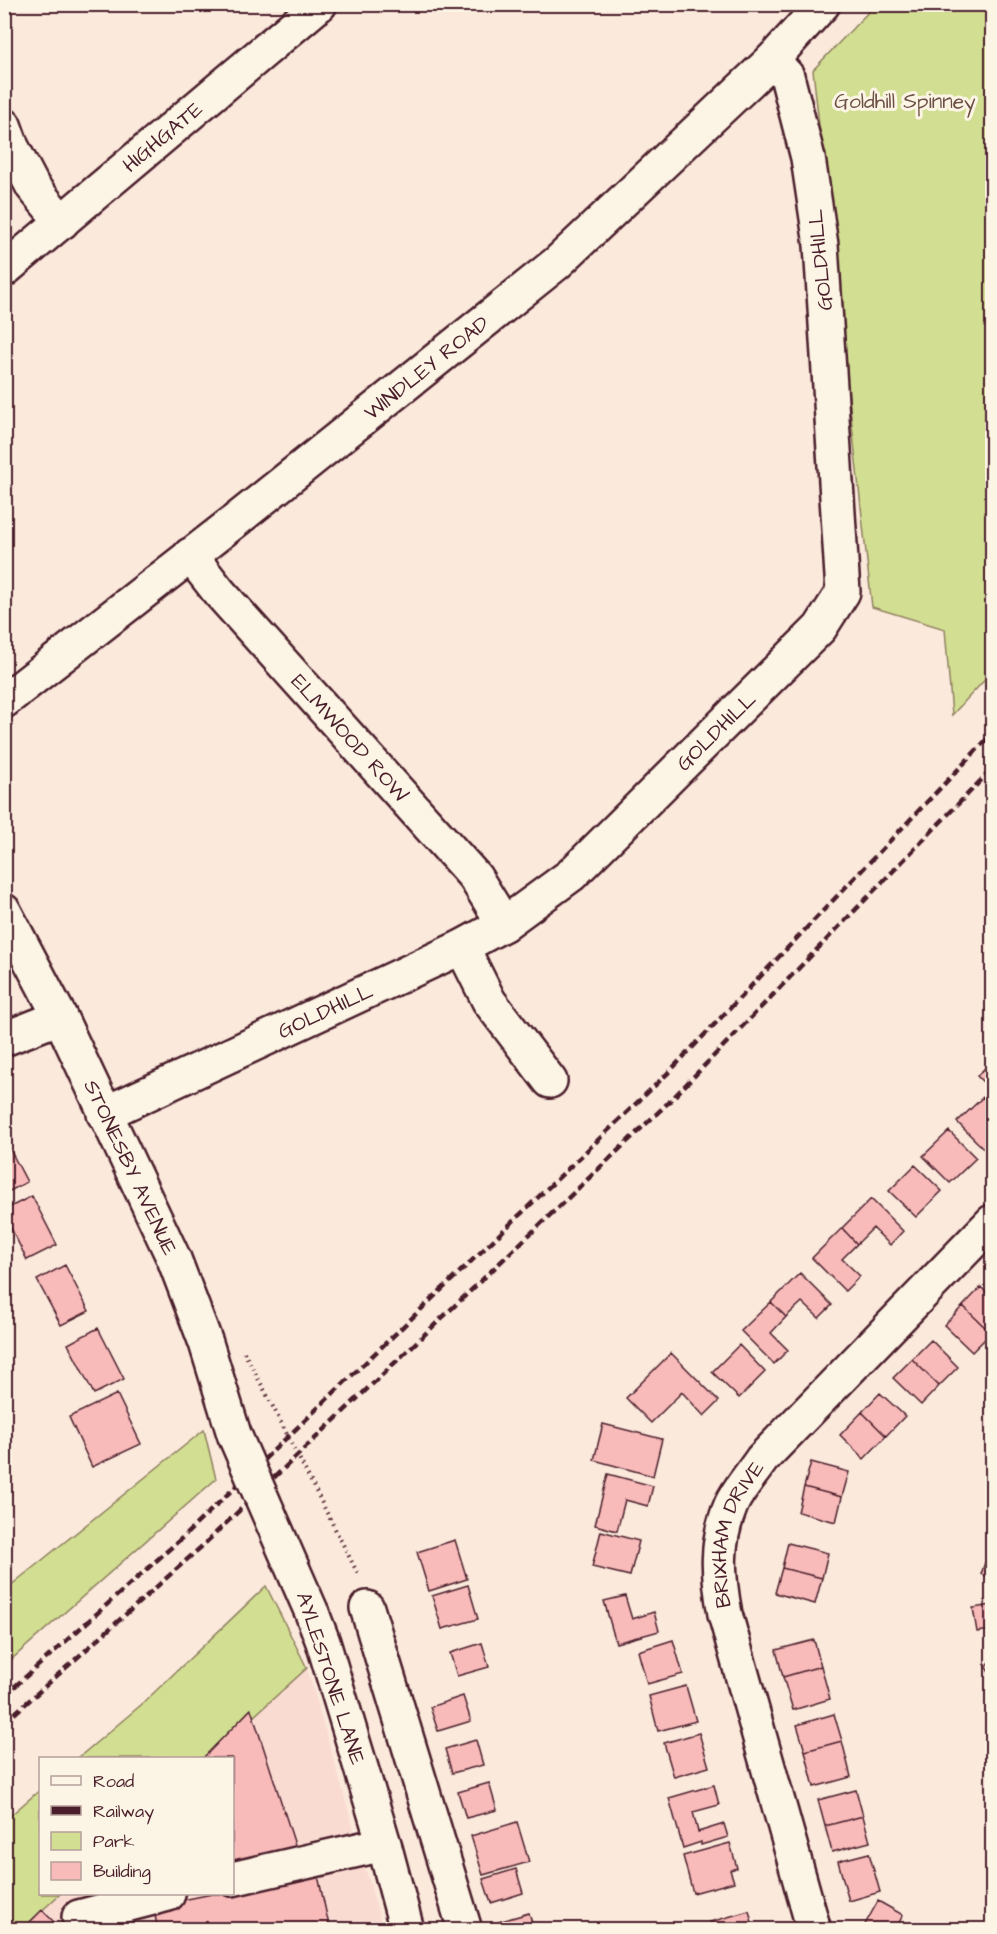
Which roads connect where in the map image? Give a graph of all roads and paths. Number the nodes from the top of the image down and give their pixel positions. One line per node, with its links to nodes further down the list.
1 (320, 4): 5 (street, HIGHGATE)
2 (809, 10): 3 (street, WINDLEY ROAD)
3 (772, 60): 7 (street, WINDLEY ROAD); 10 (street, GOLDHILL)
4 (4, 125): 5 (street)
5 (62, 222): 6 (street, HIGHGATE)
6 (4, 270)
7 (190, 555): 8 (street, WINDLEY ROAD); 10 (street, ELMWOOD ROW)
8 (4, 701)
9 (4, 911): 12 (street, STONESBY AVENUE)
10 (504, 924): 11 (street, GOLDHILL)
11 (462, 947): 14 (street); 15 (street, GOLDHILL)
12 (60, 1017): 13 (street); 15 (street, STONESBY AVENUE)
13 (4, 1039)
14 (550, 1081)
15 (105, 1114): 18 (street, STONESBY AVENUE)
16 (993, 1222): 27 (street, BRIXHAM DRIVE)
17 (267, 1395): 19 (path, bridge)
18 (234, 1434): 21 (street, AYLESTONE LANE, bridge)
19 (358, 1574)
20 (367, 1608): 26 (street)
21 (384, 1844): 22 (street); 25 (street, AYLESTONE LANE)
22 (234, 1879)
23 (161, 1895): 24 (street)
24 (79, 1917)
25 (407, 1929)
26 (465, 1929)
27 (814, 1929)

